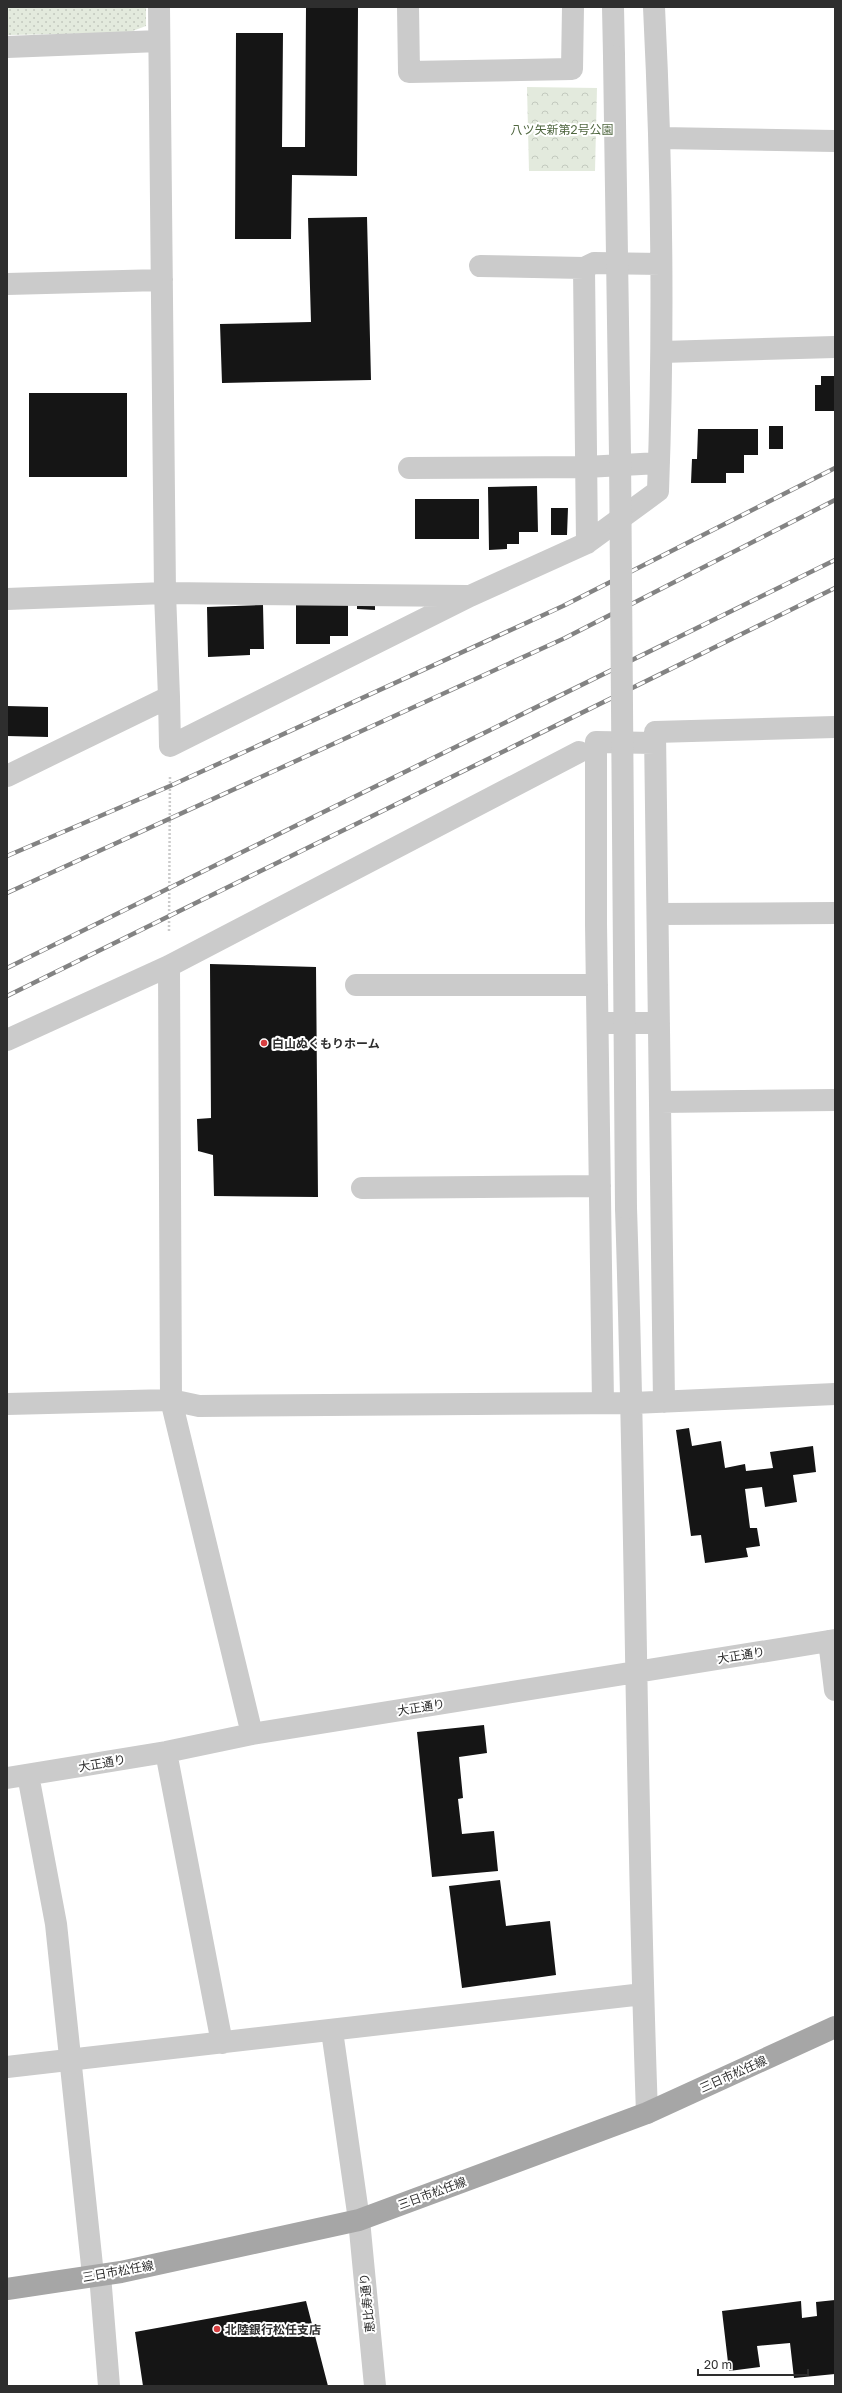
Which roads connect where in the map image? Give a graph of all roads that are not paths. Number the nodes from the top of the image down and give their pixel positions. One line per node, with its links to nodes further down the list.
1 (159, 7): 6 (street)
2 (408, 7): 3 (street)
3 (573, 7)
4 (613, 7): 45 (street, bridge)
5 (654, 7): 8 (street)
6 (159, 41): 7 (street); 13 (street)
7 (7, 47)
8 (660, 138): 9 (street); 10 (street)
9 (835, 141)
10 (661, 264): 12 (street); 16 (street)
11 (480, 266): 12 (street)
12 (584, 268): 18 (street)
13 (162, 280): 14 (street); 21 (street)
14 (7, 284)
15 (835, 347): 16 (street)
16 (662, 352): 17 (street)
17 (659, 463): 18 (street); 20 (street)
18 (586, 467): 19 (street); 20 (street)
19 (409, 468)
20 (587, 543): 22 (street)
21 (165, 592): 22 (street); 23 (street); 24 (street)
22 (470, 596): 24 (street)
23 (7, 599)
24 (169, 697): 28 (street)
25 (835, 727): 26 (street)
26 (655, 742): 30 (street); 33 (street)
27 (579, 752): 31 (street)
28 (7, 776)
29 (835, 912): 30 (street)
30 (658, 914): 35 (street)
31 (169, 966): 36 (street); 42 (street)
32 (356, 985): 33 (street)
33 (597, 985): 34 (street)
34 (598, 1023): 35 (street); 39 (street)
35 (659, 1023): 38 (street)
36 (7, 1040)
37 (835, 1100): 38 (street)
38 (660, 1102): 43 (street)
39 (600, 1186): 40 (street); 44 (street)
40 (362, 1188)
41 (835, 1394): 43 (street)
42 (171, 1400): 44 (street); 46 (street); 50 (street)
43 (664, 1402): 45 (street)
44 (603, 1403): 45 (street)
45 (633, 1403): 48 (street)
46 (7, 1404)
47 (832, 1640): 48 (street, 大正通り); 49 (street)
48 (638, 1672): 50 (street, 大正通り); 54 (street)
49 (835, 1690)
50 (252, 1734): 51 (street, 大正通り)
51 (166, 1752): 52 (street, 大正通り); 57 (street)
52 (28, 1775): 53 (street, 大正通り); 58 (street)
53 (7, 1778)
54 (643, 1994): 56 (street); 60 (street)
55 (835, 2027): 60 (main road, 三日市松任線)
56 (332, 2031): 57 (street); 61 (street, 恵比寿通り)
57 (222, 2043): 58 (street)
58 (70, 2060): 59 (street); 62 (street)
59 (7, 2068)
60 (648, 2113): 61 (main road, 三日市松任線)
61 (359, 2220): 62 (main road, 三日市松任線); 65 (street, 恵比寿通り)
62 (96, 2275): 63 (main road, 三日市松任線); 64 (street)
63 (7, 2289)
64 (109, 2386)
65 (376, 2386)

